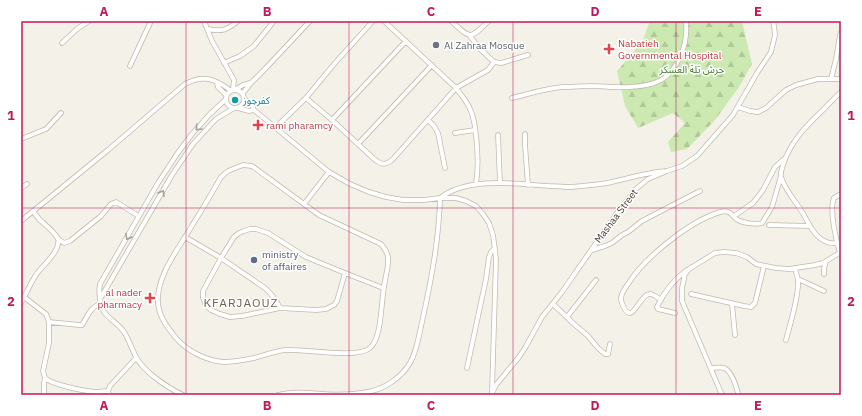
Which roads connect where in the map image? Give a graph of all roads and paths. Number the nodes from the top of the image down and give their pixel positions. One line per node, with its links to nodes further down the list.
1 (89, 21): 17 (street)
2 (151, 21): 22 (street)
3 (204, 21): 13 (street)
4 (238, 21): 13 (street)
5 (274, 21): 20 (street)
6 (310, 21): 26 (street)
7 (373, 21): 32 (street)
8 (384, 21): 16 (street)
9 (451, 21): 15 (street)
10 (489, 21): 15 (street)
11 (686, 21): 33 (street)
12 (772, 21): 36 (street, Mashaa Street)
13 (208, 29): 20 (street)
14 (841, 32): 23 (street)
15 (469, 35): 19 (street)
16 (406, 41): 21 (street); 40 (street)
17 (62, 43)
18 (528, 56): 19 (street)
19 (494, 62): 27 (street)
20 (224, 63): 28 (street)
21 (432, 65): 27 (street); 48 (street)
22 (130, 66)
23 (831, 79): 24 (street); 36 (street)
24 (841, 79)
25 (217, 83): 28 (street); 31 (street); 65 (street)
26 (251, 83): 28 (street); 30 (street)
27 (456, 88): 41 (street); 43 (street)
28 (233, 90): 30 (street); 31 (street)
29 (841, 92): 49 (street)
30 (243, 94): 34 (street)
31 (226, 95): 35 (street)
32 (306, 98): 40 (street); 42 (street)
33 (512, 98)
34 (244, 99): 37 (street); 38 (street)
35 (225, 100): 37 (street); 52 (street, one-way to 52)
36 (738, 107): 51 (street, Mashaa Street)
37 (236, 108): 38 (street); 54 (street)
38 (254, 110): 42 (street)
39 (61, 113): 47 (street)
40 (332, 120): 48 (street)
41 (428, 120): 48 (street); 50 (street)
42 (276, 127): 53 (street)
43 (475, 130): 44 (street); 58 (street)
44 (456, 133)
45 (525, 134): 59 (street)
46 (498, 135): 56 (street)
47 (21, 139)
48 (358, 144)
49 (785, 158): 55 (street); 67 (street)
50 (445, 168)
51 (667, 171): 59 (street); 75 (street, Mashaa Street)
52 (166, 172): 54 (street); 90 (street, one-way to 90)
53 (329, 172): 63 (street); 64 (street)
54 (172, 175): 90 (street, one-way to 54)
55 (781, 176): 67 (street); 70 (street)
56 (500, 183): 58 (street); 59 (street)
57 (27, 184): 60 (street)
58 (476, 184): 63 (street)
59 (528, 185)
60 (21, 188)
61 (700, 191): 75 (street)
62 (841, 194): 73 (street)
63 (440, 198): 74 (street); 111 (street)
64 (304, 204): 71 (street); 86 (street)
65 (33, 211): 68 (street); 72 (street)
66 (137, 215): 72 (street)
67 (734, 216): 91 (street)
68 (21, 221)
69 (769, 225): 70 (street)
70 (810, 226): 73 (street)
71 (186, 237): 77 (street); 86 (street)
72 (58, 239): 89 (street)
73 (837, 243): 76 (street)
74 (495, 248): 104 (street); 108 (street)
75 (591, 250): 94 (street, Mashaa Street)
76 (840, 252): 78 (street)
77 (221, 258): 82 (street); 96 (street); 96 (street)
78 (826, 261): 81 (street); 83 (street)
79 (764, 266): 80 (street); 81 (street); 95 (street)
80 (689, 269): 91 (street); 105 (street)
81 (795, 269): 84 (street)
82 (345, 273): 86 (street); 96 (street)
83 (824, 274)
84 (798, 279): 87 (street); 101 (street)
85 (596, 280): 98 (street)
86 (383, 288)
87 (824, 291)
88 (691, 294): 95 (street)
89 (24, 297): 92 (street); 99 (street)
90 (100, 299): 93 (street)
91 (661, 300): 97 (street)
92 (21, 303)
93 (100, 304): 99 (street); 103 (street)
94 (553, 304): 98 (street); 108 (street, Mashaa Street)
95 (732, 304): 100 (street)
96 (280, 308)
97 (676, 313)
98 (567, 317): 102 (street)
99 (49, 322): 106 (street)
100 (735, 334)
101 (786, 340)
102 (610, 344)
103 (136, 358): 107 (street); 110 (street)
104 (467, 368)
105 (711, 368): 112 (street); 113 (street)
106 (45, 378): 107 (street); 109 (street)
107 (109, 393)
108 (492, 394)
109 (44, 395)
110 (183, 395)
111 (278, 395)
112 (722, 395)
113 (737, 395)

